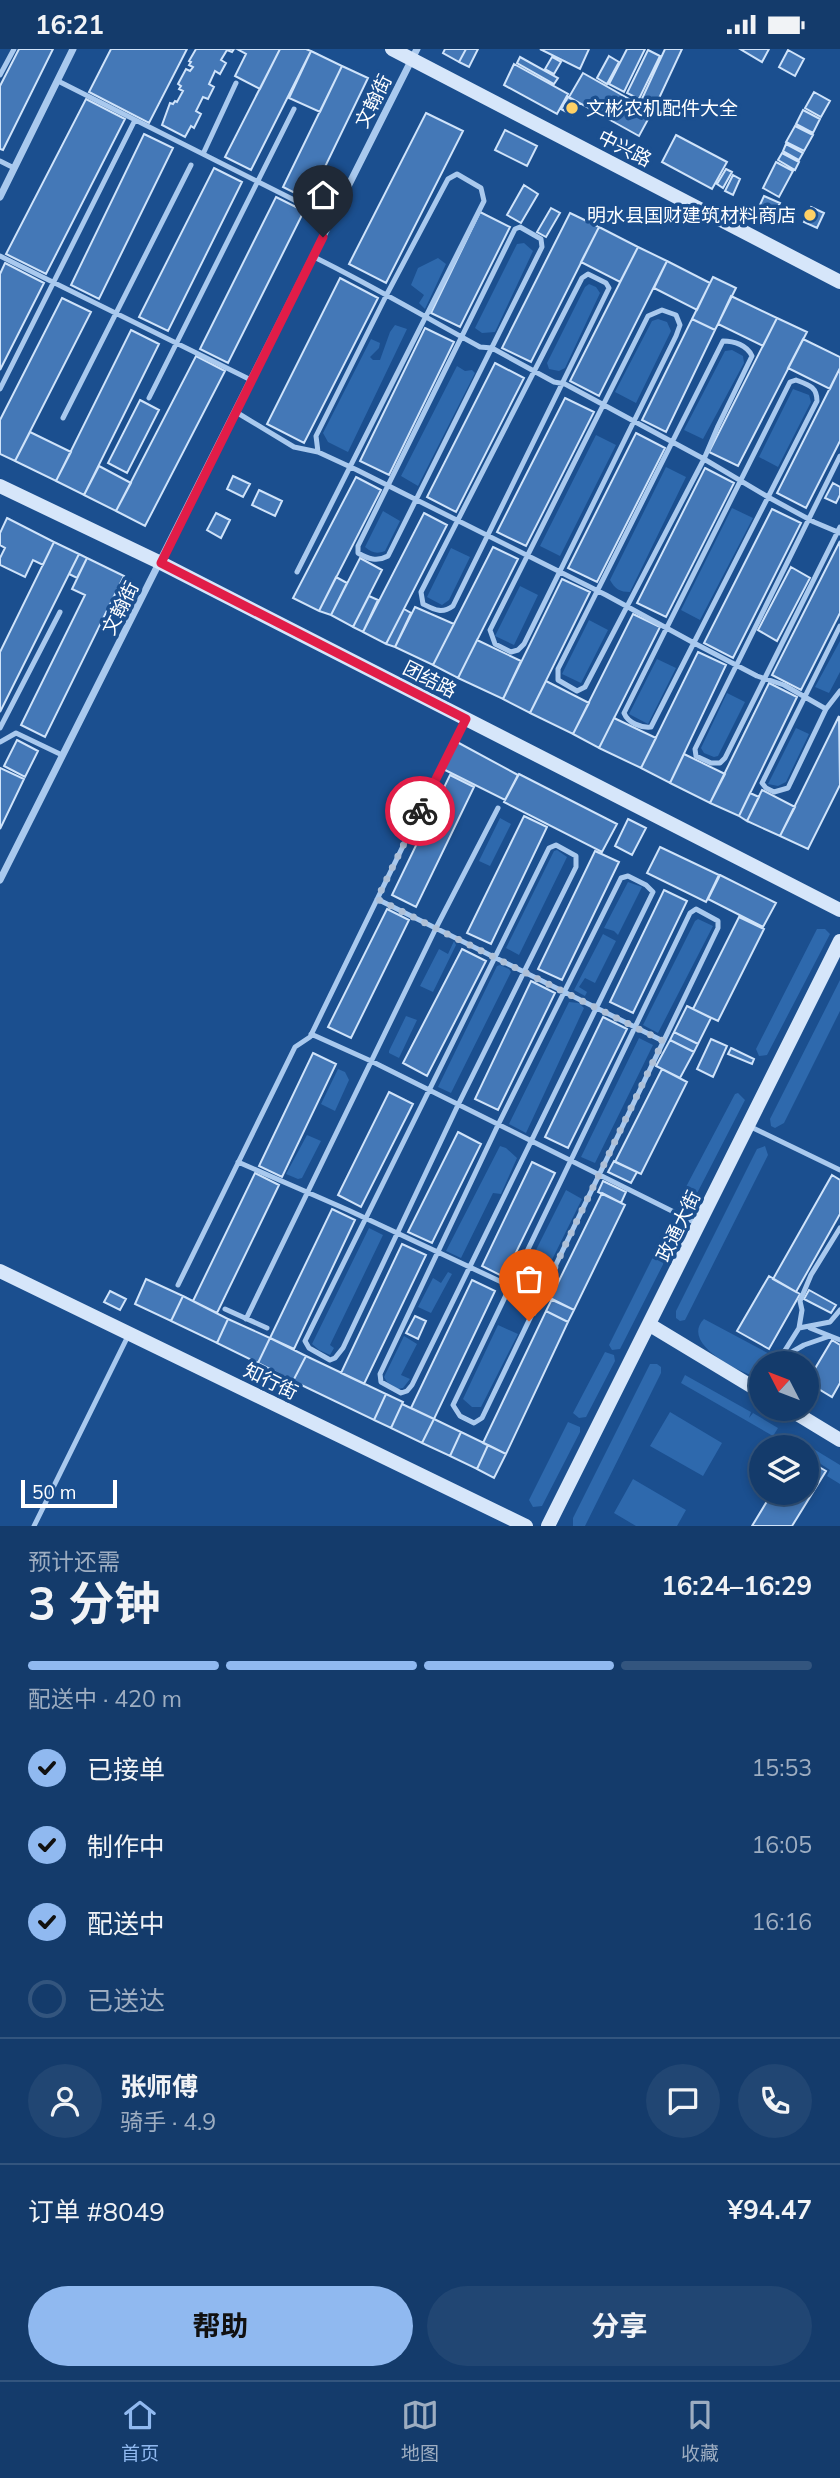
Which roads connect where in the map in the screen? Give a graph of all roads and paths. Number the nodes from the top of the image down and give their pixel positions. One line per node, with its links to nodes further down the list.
1 (15, 49): 5 (lane)
2 (73, 49): 6 (street)
3 (392, 49): 4 (street, 中兴路)
4 (414, 54): 16 (street, 文翰街); 20 (street, 中兴路)
5 (0, 75)
6 (58, 81): 9 (lane); 13 (street)
7 (236, 83): 10 (lane)
8 (294, 109): 14 (lane)
9 (135, 120): 10 (lane); 19 (lane)
10 (203, 154): 14 (lane)
11 (0, 161): 13 (lane)
12 (191, 165): 22 (lane)
13 (14, 169): 15 (street)
14 (258, 182): 16 (lane); 25 (lane)
15 (0, 197)
16 (332, 219): 18 (street, 文翰街)
17 (0, 256): 19 (lane)
18 (314, 257): 21 (lane); 28 (street, 文翰街)
19 (54, 282): 22 (lane); 30 (lane)
20 (840, 282)
21 (387, 294): 23 (lane); 23 (lane); 37 (lane)
22 (118, 314): 25 (lane); 34 (lane)
23 (425, 317): 24 (lane); 40 (lane)
24 (462, 337): 26 (lane); 26 (lane); 43 (lane)
25 (176, 342): 28 (lane); 31 (lane)
26 (492, 348): 27 (lane); 45 (lane)
27 (535, 371): 29 (lane); 29 (lane); 47 (lane)
28 (251, 380): 33 (street, 文翰街)
29 (562, 384): 32 (lane); 49 (lane)
30 (0, 389)
31 (149, 398)
32 (603, 406): 35 (lane); 35 (lane); 50 (lane)
33 (236, 412): 37 (lane); 51 (street, 文翰街)
34 (63, 418)
35 (632, 422): 36 (lane); 52 (lane)
36 (671, 442): 39 (lane); 39 (lane); 54 (lane)
37 (318, 452): 40 (lane)
38 (840, 456): 46 (lane)
39 (704, 459): 41 (lane); 55 (lane)
40 (351, 468): 43 (lane); 53 (lane)
41 (740, 480): 44 (lane); 44 (lane); 58 (lane)
42 (0, 486): 51 (street, 团结路)
43 (389, 486): 45 (lane); 45 (lane)
44 (768, 497): 46 (lane); 59 (lane)
45 (417, 500): 47 (lane)
46 (809, 519): 48 (lane); 60 (lane)
47 (459, 521): 49 (lane); 49 (lane)
48 (839, 530): 61 (lane)
49 (489, 536): 50 (lane)
50 (528, 556): 52 (lane); 52 (lane)
51 (161, 563): 65 (street, 团结路); 68 (street, 文翰街)
52 (559, 571): 54 (lane)
53 (297, 572)
54 (598, 590): 55 (lane); 55 (lane)
55 (628, 607): 58 (lane)
56 (60, 612): 66 (lane)
57 (840, 626): 63 (lane)
58 (666, 628): 59 (lane); 59 (lane)
59 (694, 643): 60 (lane)
60 (737, 665): 61 (lane); 61 (lane)
61 (764, 678): 63 (lane)
62 (840, 691): 64 (lane)
63 (804, 697): 64 (lane); 64 (lane)
64 (826, 709)
65 (466, 719): 71 (lane); 72 (street, 团结路)
66 (0, 727)
67 (0, 742): 68 (lane)
68 (62, 755): 70 (street, 文翰街)
69 (498, 808): 73 (lane)
70 (0, 880)
71 (377, 899): 73 (lane); 80 (lane)
72 (840, 910)
73 (436, 928): 75 (lane); 82 (lane)
74 (840, 941): 86 (street, 政通大街)
75 (495, 957): 76 (lane); 76 (lane); 83 (lane)
76 (524, 972): 77 (lane); 84 (lane)
77 (565, 992): 78 (lane); 78 (lane); 85 (lane)
78 (597, 1008): 79 (lane); 87 (lane)
79 (635, 1027): 81 (lane); 81 (lane); 88 (lane)
80 (311, 1034): 82 (lane); 89 (lane)
81 (663, 1041): 91 (lane)
82 (371, 1061): 83 (lane); 92 (lane)
83 (429, 1090): 84 (lane); 93 (lane)
84 (458, 1105): 85 (lane); 96 (lane)
85 (498, 1125): 87 (lane); 97 (lane)
86 (749, 1126): 90 (lane); 94 (street, 政通大街)
87 (532, 1142): 88 (lane); 98 (lane)
88 (570, 1160): 91 (lane); 101 (lane)
89 (238, 1162): 92 (lane); 100 (lane)
90 (840, 1170)
91 (600, 1175): 94 (lane); 102 (lane)
92 (307, 1192): 93 (lane); 105 (lane)
93 (367, 1219): 96 (lane); 96 (lane)
94 (700, 1225): 106 (street, 政通大街)
95 (840, 1228): 109 (lane)
96 (397, 1232): 97 (lane)
97 (438, 1252): 98 (lane); 98 (lane)
98 (470, 1267): 101 (lane)
99 (0, 1271): 110 (street, 知行街)
100 (178, 1285)
101 (510, 1286): 102 (lane); 102 (lane)
102 (540, 1300)
103 (225, 1309): 105 (lane)
104 (840, 1310): 107 (lane)
105 (246, 1319): 108 (lane)
106 (650, 1325): 115 (street); 120 (street, 政通大街)
107 (807, 1327): 109 (lane); 111 (lane)
108 (267, 1328)
109 (799, 1328): 113 (lane)
110 (130, 1333): 118 (lane); 119 (street, 知行街)
111 (830, 1336): 112 (lane); 114 (lane)
112 (840, 1340)
113 (785, 1351)
114 (795, 1351)
115 (749, 1384)
116 (809, 1421): 117 (street)
117 (840, 1440)
118 (34, 1526)
119 (526, 1526)
120 (548, 1526)

